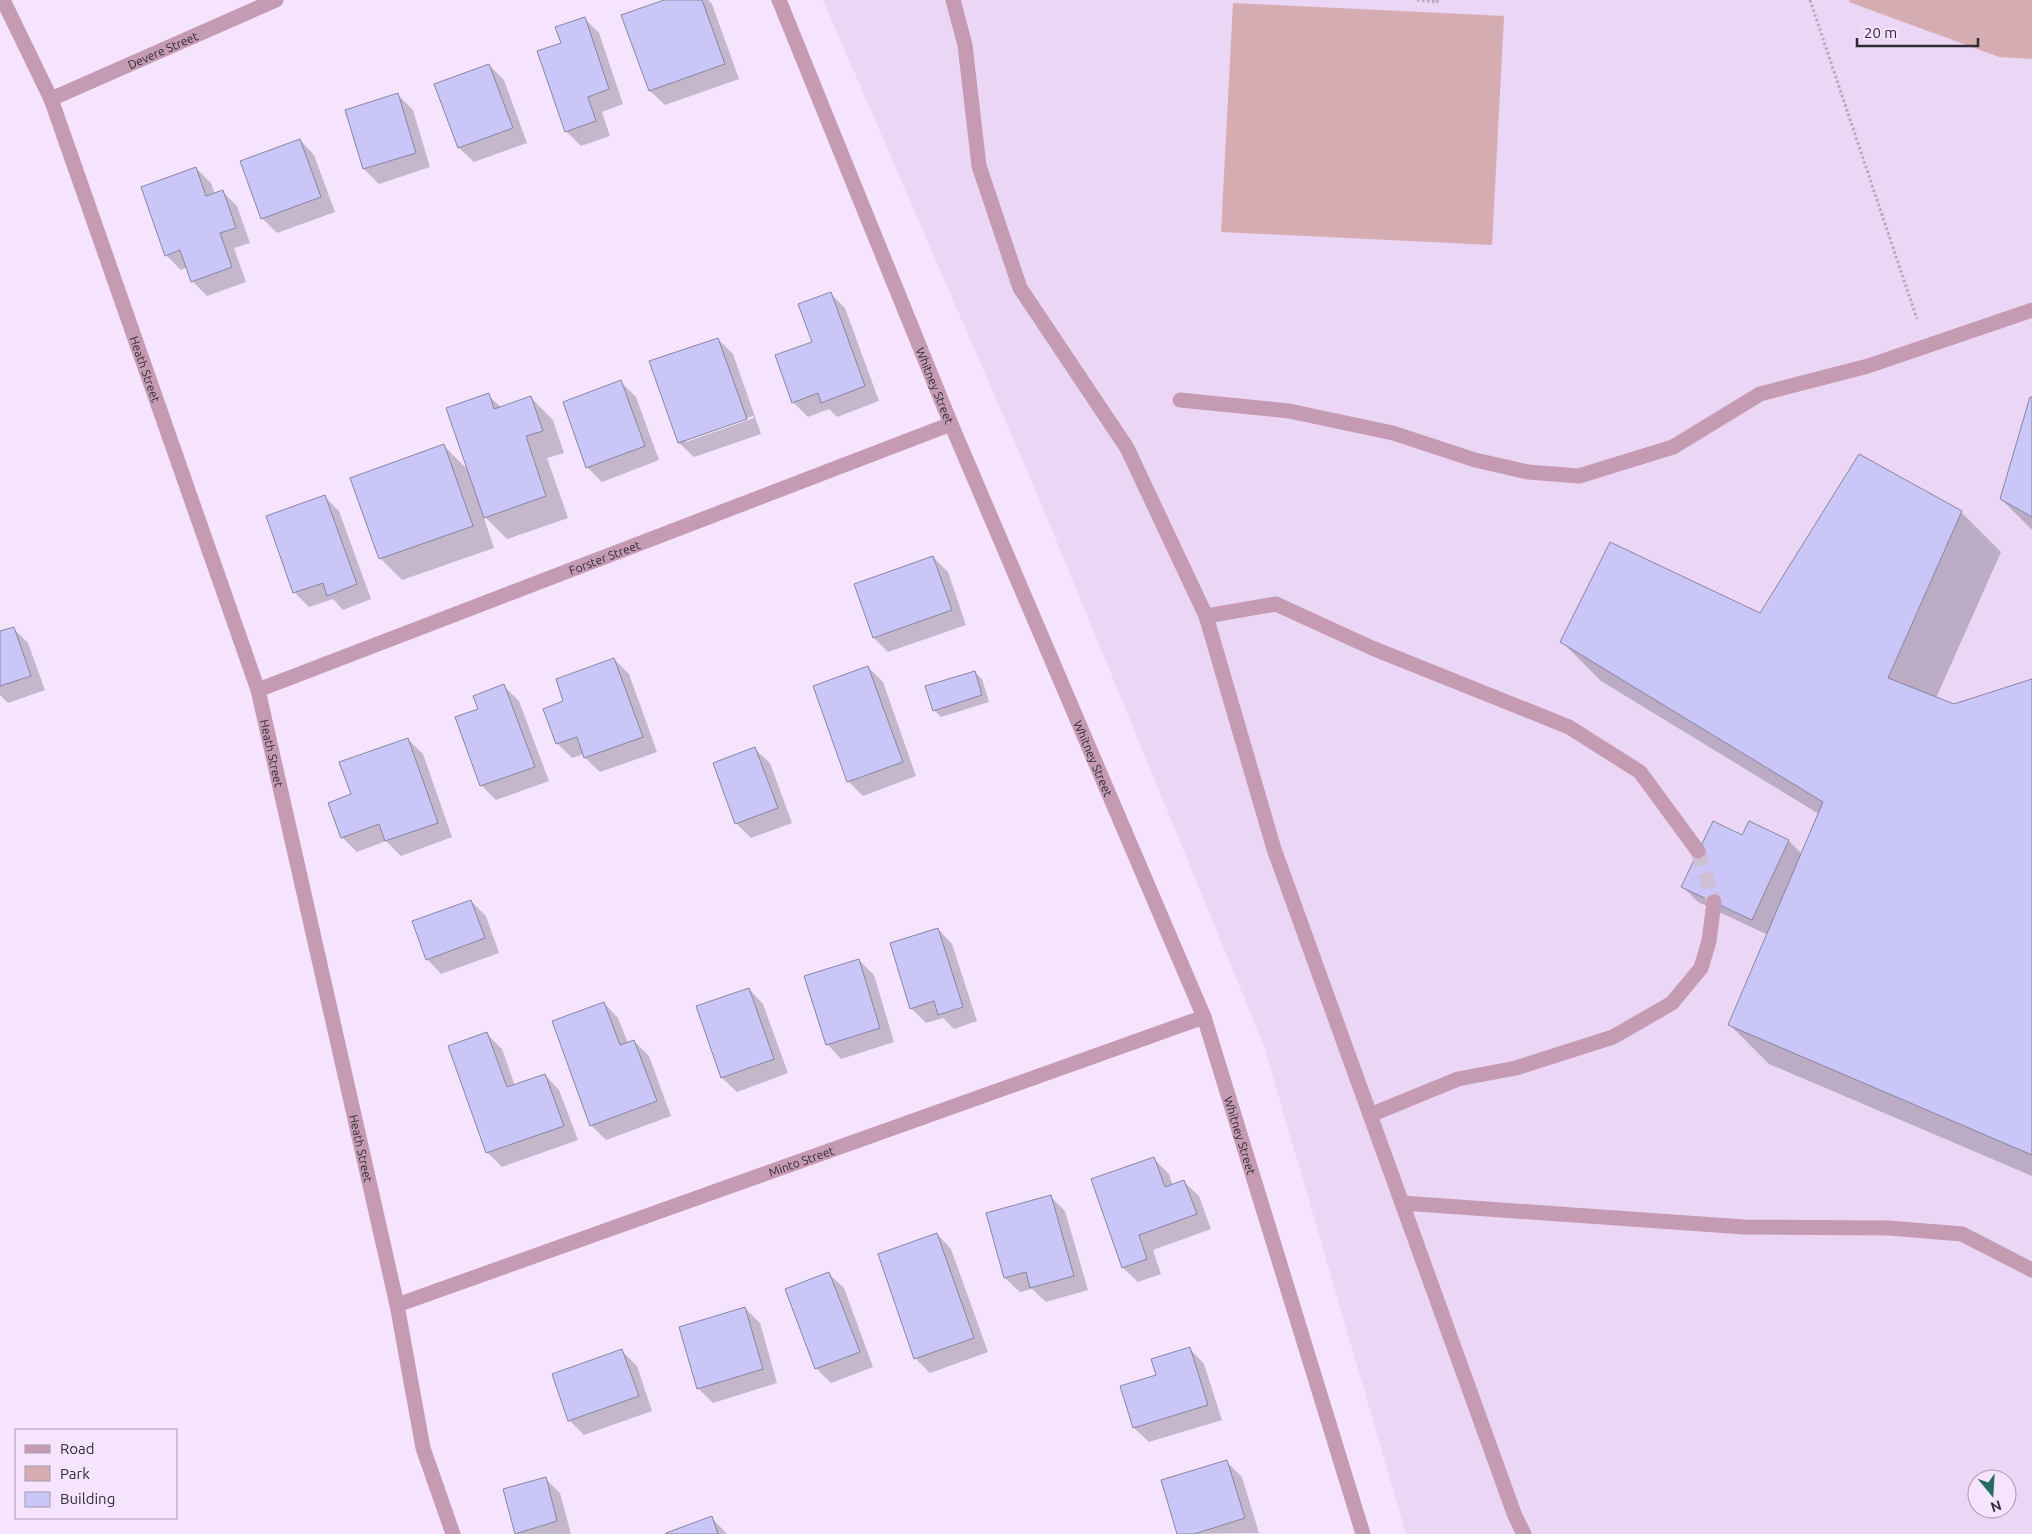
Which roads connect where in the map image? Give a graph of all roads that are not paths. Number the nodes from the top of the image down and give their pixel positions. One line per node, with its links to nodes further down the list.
1 (3, 0): 5 (street, Heath Street)
2 (276, 0): 5 (street, Devere Street)
3 (779, 0): 8 (street, Whitney Street)
4 (953, 0): 9 (street)
5 (51, 99): 10 (street, Heath Street)
6 (2032, 310): 7 (street)
7 (1180, 400)
8 (951, 424): 10 (street, Forster Street); 13 (street, Whitney Street)
9 (1206, 616): 11 (street); 14 (street)
10 (258, 690): 17 (street, Heath Street)
11 (1698, 851)
12 (1714, 902): 14 (street)
13 (1204, 1017): 17 (street, Minto Street); 19 (street, Whitney Street)
14 (1370, 1115): 15 (street)
15 (1402, 1203): 16 (street); 20 (street)
16 (2032, 1270)
17 (397, 1305): 18 (street, Heath Street)
18 (453, 1534)
19 (1364, 1534)
20 (1524, 1534)

